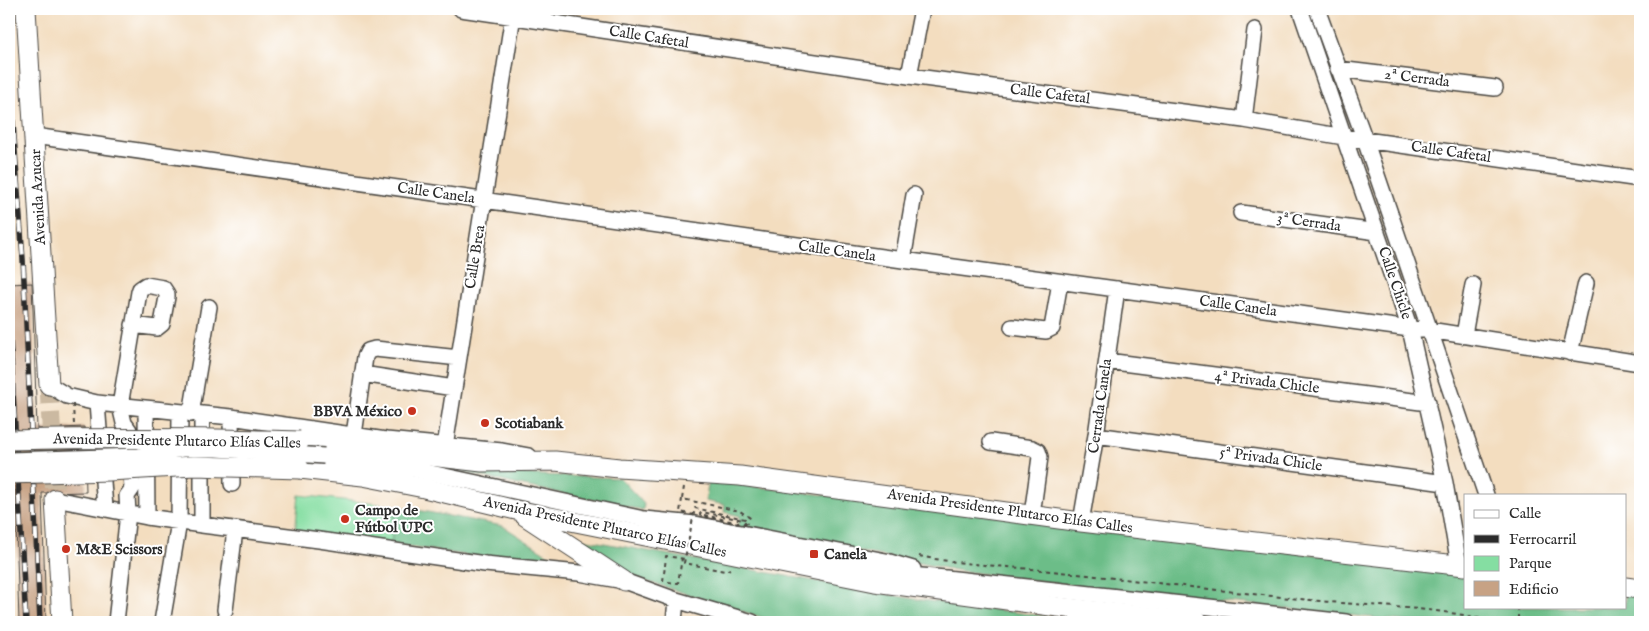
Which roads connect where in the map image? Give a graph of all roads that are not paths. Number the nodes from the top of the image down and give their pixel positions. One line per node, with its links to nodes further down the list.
1 (26, 9): 12 (main road, Avenida Azucar)
2 (461, 9): 6 (street, Calle Cafetal)
3 (922, 9): 9 (street)
4 (1300, 9): 13 (street, Calle Chicle)
5 (1317, 9): 8 (street, Calle Chicle)
6 (514, 12): 9 (street, Calle Cafetal); 17 (street, Calle Brea)
7 (1255, 30): 11 (street)
8 (1338, 69): 10 (street, 2ª Cerrada); 14 (street, Calle Chicle)
9 (909, 76): 11 (street, Calle Cafetal)
10 (1496, 88)
11 (1244, 120): 13 (street, Calle Cafetal)
12 (34, 136): 17 (street, Calle Canela); 36 (main road, Avenida Azucar)
13 (1344, 137): 14 (street, Calle Cafetal); 19 (street, Calle Chicle)
14 (1365, 140): 15 (street, Calle Cafetal); 29 (street, Calle Chicle)
15 (1640, 179)
16 (914, 195): 20 (street)
17 (484, 200): 20 (street, Calle Canela); 32 (street, Calle Brea)
18 (1241, 213): 19 (street, 3ª Cerrada)
19 (1378, 232): 28 (street, Calle Chicle)
20 (903, 260): 21 (street, Calle Canela)
21 (1060, 282): 24 (street, Calle Canela); 27 (street)
22 (1586, 283): 31 (street)
23 (1473, 285): 30 (street)
24 (1117, 290): 28 (street, Calle Canela); 33 (street, Cerrada Canela)
25 (209, 308): 42 (street)
26 (133, 325): 40 (street)
27 (1012, 327)
28 (1410, 329): 29 (street, Calle Canela); 39 (street, Calle Chicle)
29 (1429, 330): 30 (street, Calle Canela); 56 (street, Calle Chicle)
30 (1464, 335): 31 (street, Calle Canela)
31 (1570, 353): 34 (street, Calle Canela)
32 (459, 358): 35 (street); 37 (street, Calle Brea)
33 (1107, 361): 39 (street, 4ª Privada Chicle); 45 (street, Cerrada Canela)
34 (1640, 363)
35 (362, 374): 37 (street); 44 (street)
36 (49, 385): 38 (street, Avenida Presidente Plutarco Elías Calles)
37 (454, 388): 49 (street, Calle Brea)
38 (97, 403): 40 (street, Avenida Presidente Plutarco Elías Calles); 58 (street)
39 (1428, 403): 54 (street, Calle Chicle)
40 (120, 406): 41 (street, Avenida Presidente Plutarco Elías Calles); 60 (street)
41 (146, 409): 42 (street, Avenida Presidente Plutarco Elías Calles); 62 (street)
42 (191, 414): 43 (street, Avenida Presidente Plutarco Elías Calles); 63 (street); 65 (street)
43 (231, 417): 44 (street, Avenida Presidente Plutarco Elías Calles); 55 (street)
44 (354, 435): 49 (street, Avenida Presidente Plutarco Elías Calles)
45 (1096, 435): 54 (street, 5ª Privada Chicle); 64 (street, Cerrada Canela)
46 (9, 440): 52 (main road, Avenida Presidente Plutarco Elías Calles, bridge)
47 (992, 442): 61 (street)
48 (9, 446): 50 (street, bridge)
49 (445, 446): 52 (street, Avenida Presidente Plutarco Elías Calles)
50 (182, 449): 51 (street, bridge); 81 (street, bridge)
51 (9, 460)
52 (555, 461): 61 (main road, Avenida Presidente Plutarco Elías Calles)
53 (9, 474): 59 (main road, Avenida Presidente Plutarco Elías Calles, bridge)
54 (1445, 483): 67 (street, Calle Chicle)
55 (232, 484)
56 (1486, 494)
57 (55, 499): 58 (street); 74 (main road)
58 (105, 508): 60 (street)
59 (516, 510): 68 (main road); 72 (main road, Avenida Presidente Plutarco Elías Calles)
60 (128, 513): 62 (street); 75 (street)
61 (1032, 515): 64 (main road, Avenida Presidente Plutarco Elías Calles)
62 (147, 517): 63 (street)
63 (179, 522): 65 (street); 76 (street)
64 (1082, 522): 67 (main road, Avenida Presidente Plutarco Elías Calles)
65 (202, 525): 66 (street)
66 (236, 530): 68 (street); 73 (street)
67 (1462, 566)
68 (624, 581): 71 (street)
69 (1626, 587): 70 (main road)
70 (1640, 589)
71 (667, 592): 77 (street); 78 (street)
72 (1058, 607): 79 (main road); 80 (main road, Avenida Presidente Plutarco Elías Calles)
73 (225, 610)
74 (62, 622)
75 (116, 622)
76 (162, 622)
77 (674, 622)
78 (752, 622)
79 (1081, 622)
80 (1200, 622)
81 (1346, 622)

